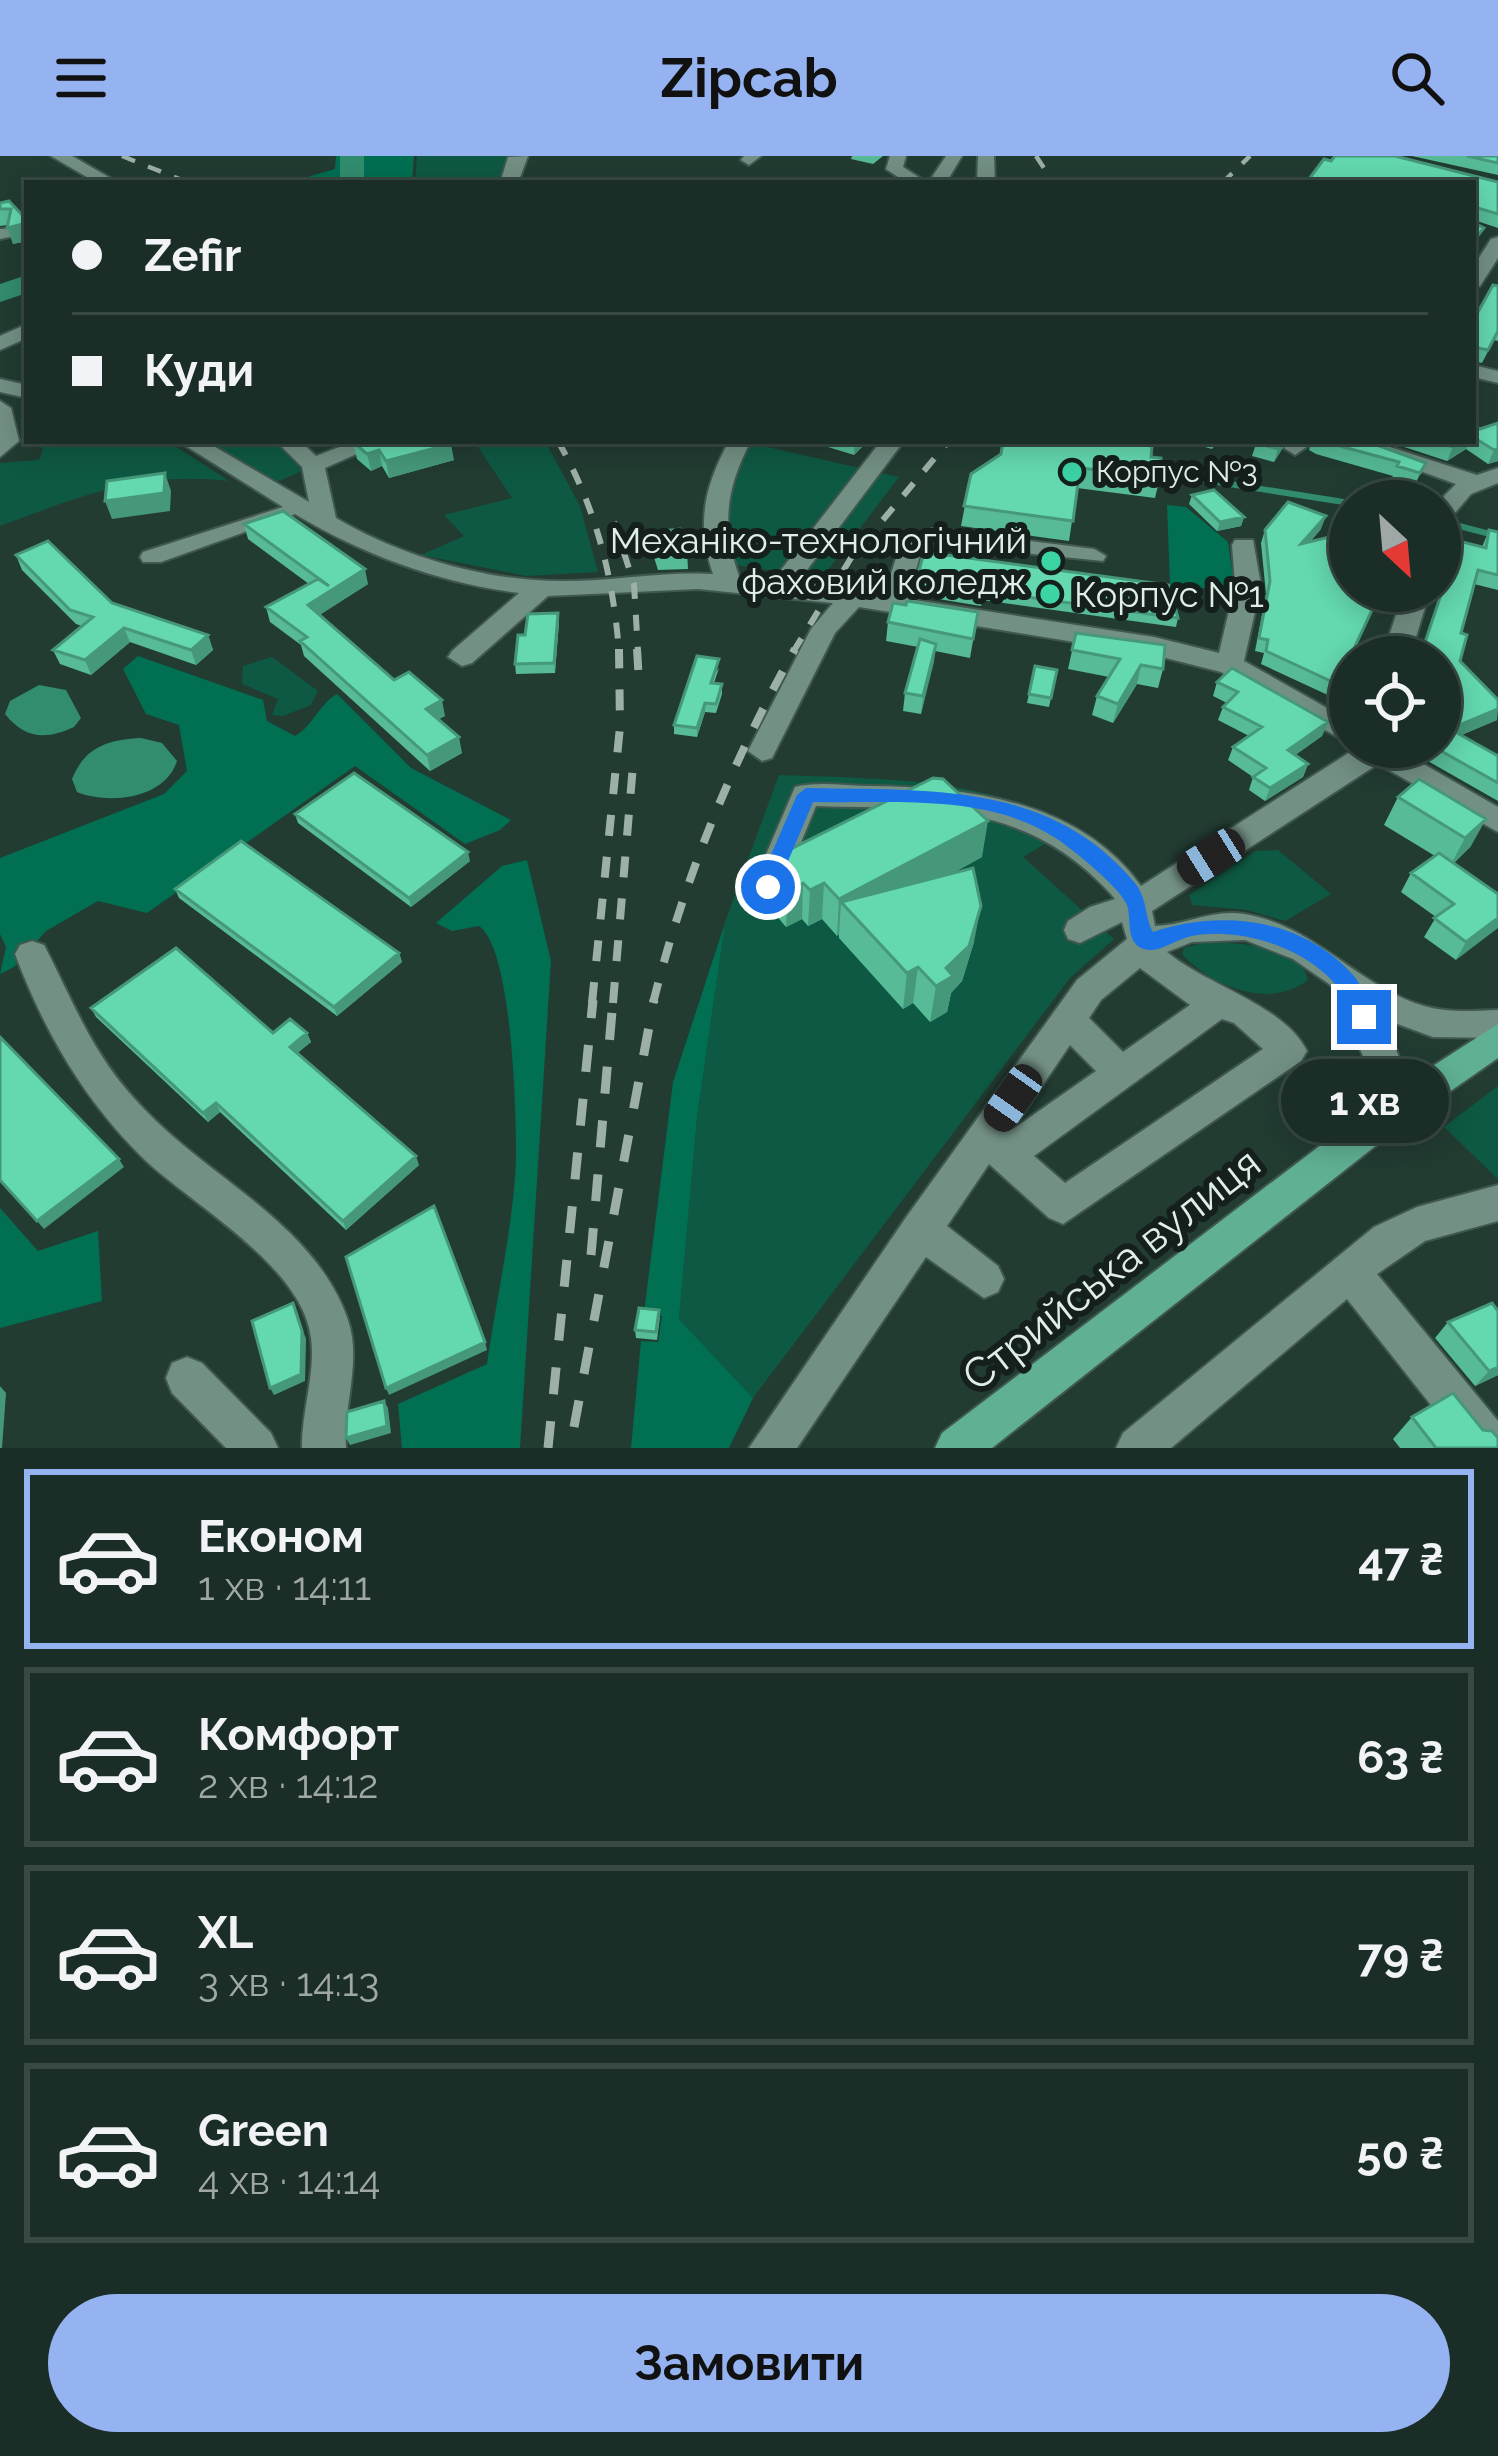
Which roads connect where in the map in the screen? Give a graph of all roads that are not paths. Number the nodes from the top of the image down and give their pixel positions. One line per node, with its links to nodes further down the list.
1 (59, 156): 3 (street)
2 (898, 156): 4 (street)
3 (104, 180)
4 (914, 180)
5 (1494, 236): 6 (street)
6 (1476, 275)
7 (7, 394): 14 (street)
8 (194, 444): 17 (street)
9 (289, 444): 15 (street)
10 (367, 444): 15 (street)
11 (738, 444): 22 (street)
12 (891, 444): 24 (street)
13 (1359, 444): 16 (street)
14 (0, 449)
15 (313, 465): 18 (street)
16 (1486, 478)
17 (302, 508): 18 (street); 20 (street)
18 (326, 522): 23 (street)
19 (1244, 544): 28 (street)
20 (152, 556)
21 (1094, 556): 26 (street)
22 (728, 582): 23 (street); 24 (street)
23 (542, 587): 27 (street)
24 (781, 587): 25 (street)
25 (851, 600): 26 (street); 30 (street)
26 (893, 607): 28 (street)
27 (462, 657)
28 (1230, 665): 29 (street)
29 (1329, 722)
30 (762, 751)
31 (1333, 768): 35 (street)
32 (1408, 768): 33 (street)
33 (1498, 821)
34 (768, 887): 35 (street)
35 (1138, 904): 36 (street); 37 (street)
36 (1080, 930)
37 (1144, 945): 39 (street); 40 (street); 41 (street)
38 (32, 955): 53 (street)
39 (1347, 982): 42 (street); 45 (street)
40 (1218, 1004): 44 (street); 46 (street)
41 (1068, 1020): 44 (street); 46 (street)
42 (1498, 1024)
43 (1498, 1039): 45 (main road, Стрийська вулиця)
44 (1121, 1073): 46 (street)
45 (1393, 1111): 55 (main road, Стрийська вулиця)
46 (996, 1146): 48 (street)
47 (1498, 1203): 49 (street)
48 (921, 1228): 50 (street); 54 (street)
49 (1348, 1270): 56 (street); 57 (street)
50 (984, 1279)
51 (187, 1378): 52 (street)
52 (256, 1448)
53 (324, 1448)
54 (771, 1448)
55 (957, 1448)
56 (1138, 1448)
57 (1492, 1448)

